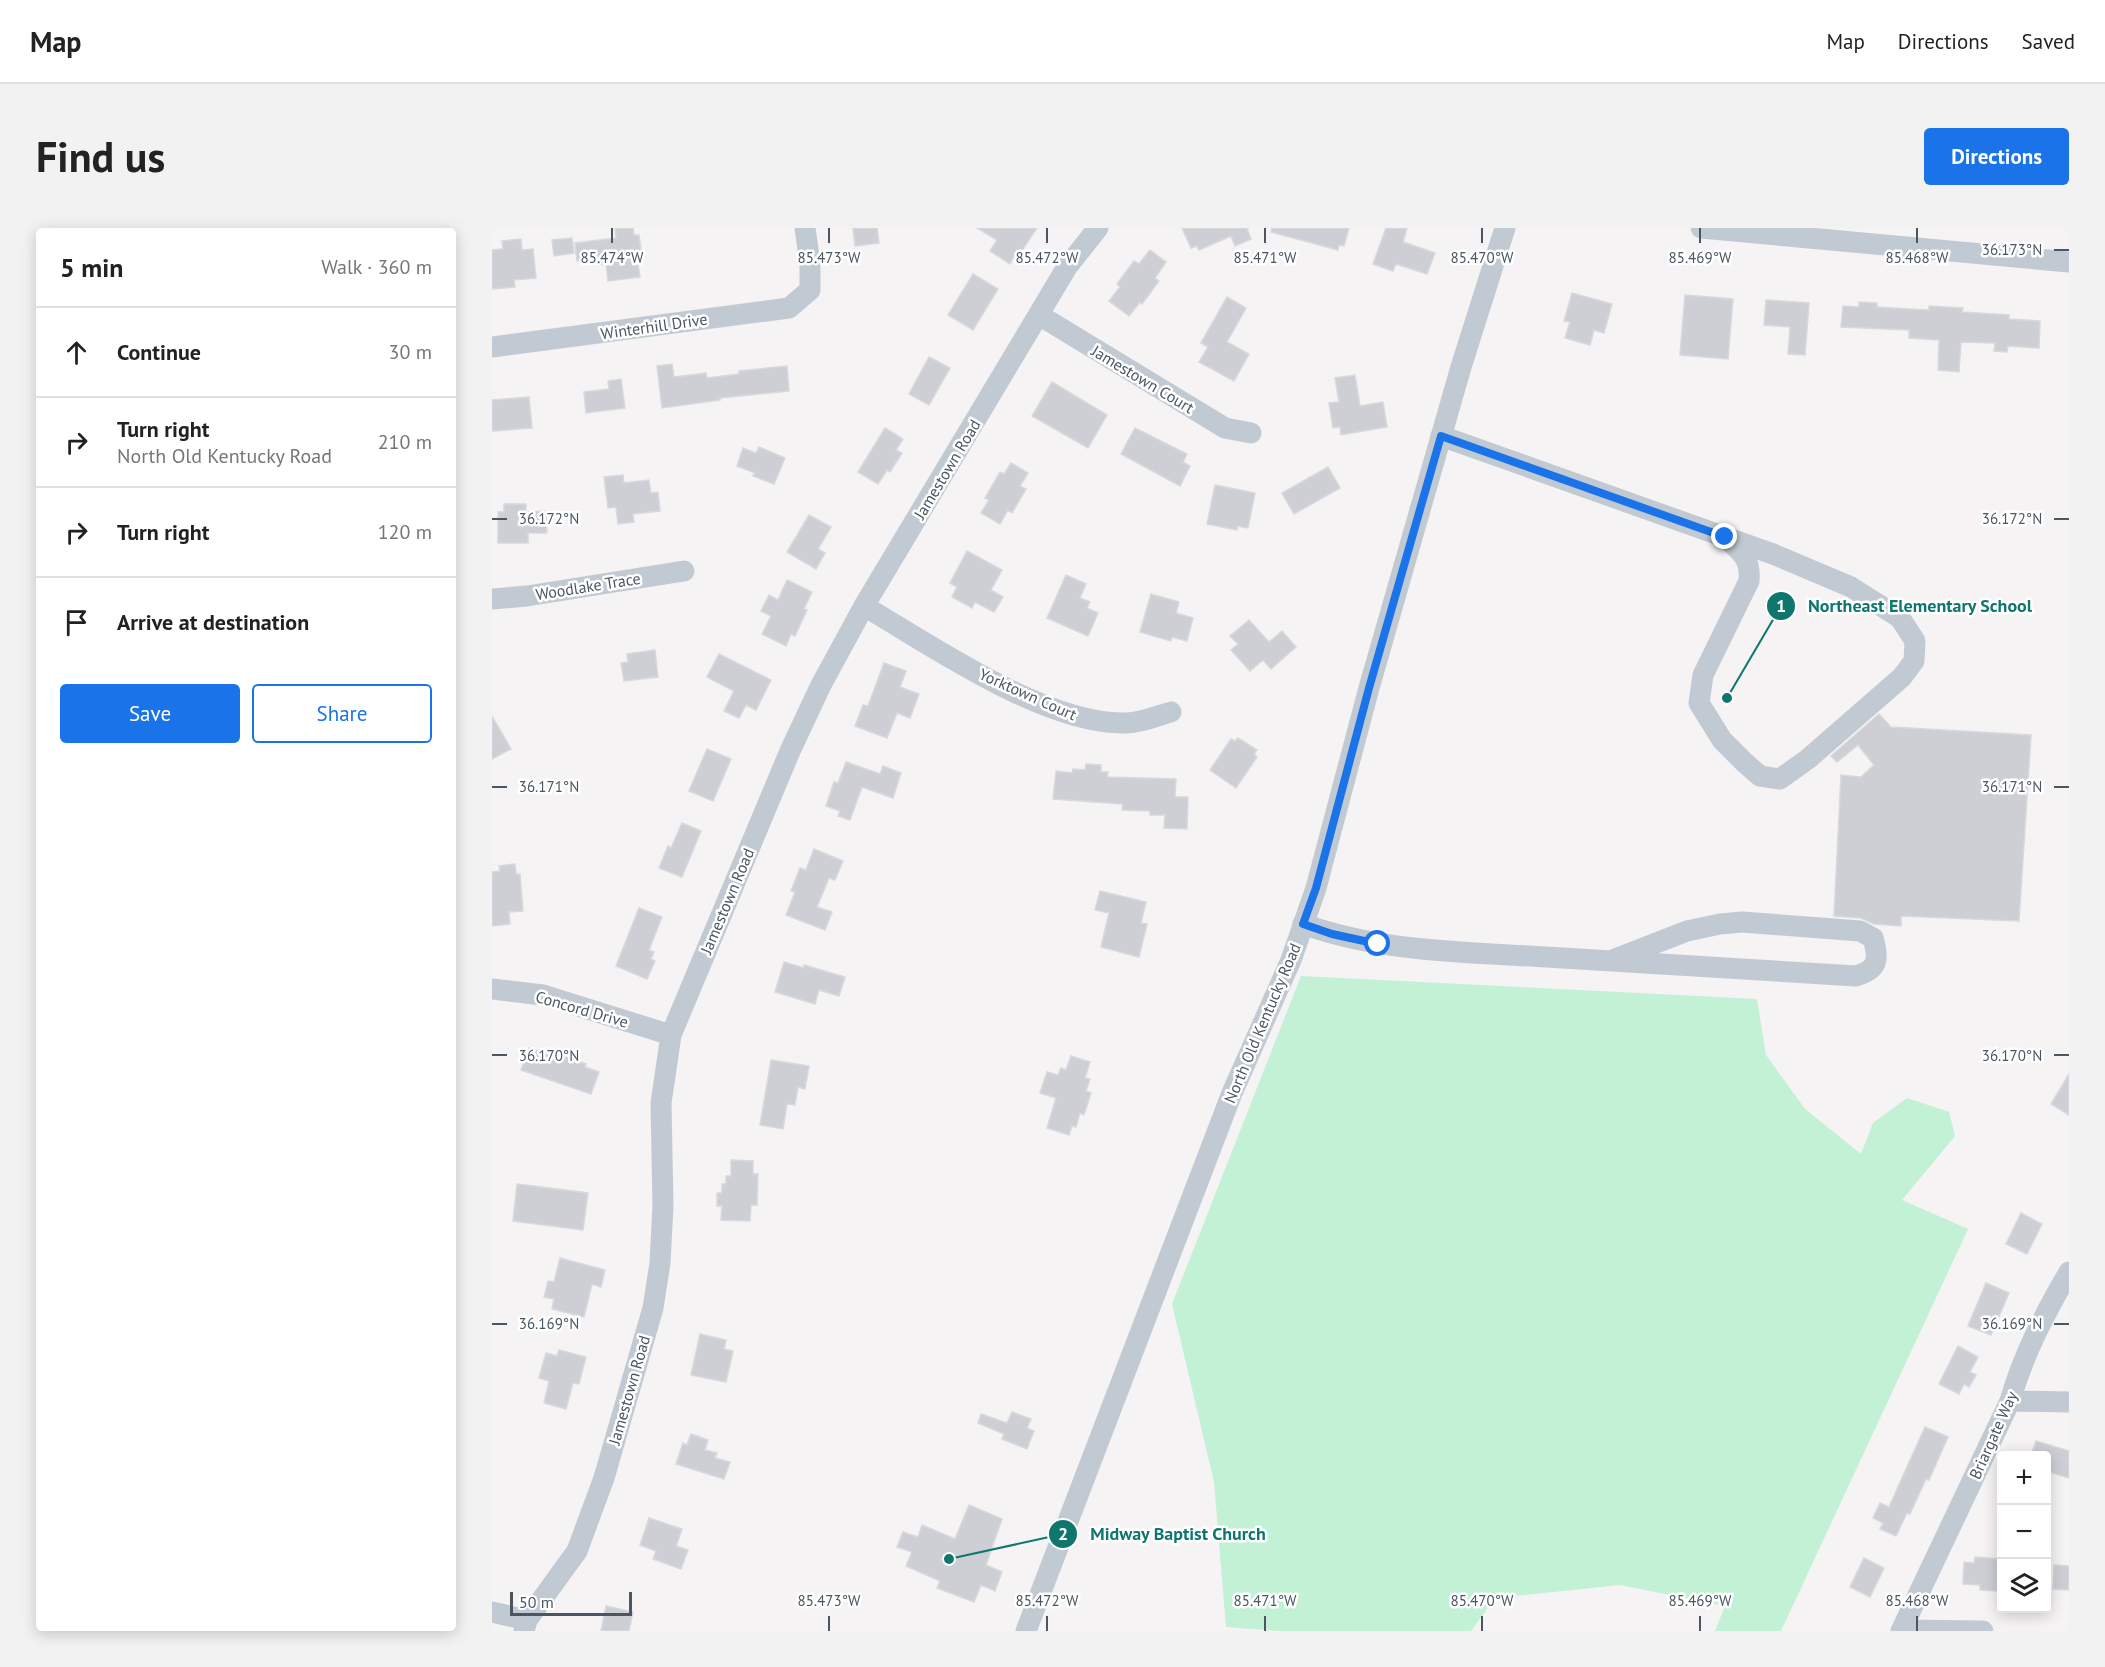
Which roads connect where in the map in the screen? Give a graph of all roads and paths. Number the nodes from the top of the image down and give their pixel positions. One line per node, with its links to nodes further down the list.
1 (805, 228): 7 (street, Winterhill Drive)
2 (1098, 228): 6 (street, Jamestown Road)
3 (1505, 228): 9 (street, North Old Kentucky Road)
4 (1701, 228): 5 (street)
5 (2069, 262)
6 (1039, 315): 8 (street, Jamestown Court); 13 (street, Jamestown Road)
7 (492, 347)
8 (1251, 434)
9 (1441, 436): 10 (street); 15 (street, North Old Kentucky Road)
10 (1725, 537): 10 (street)
11 (684, 571): 12 (street, Woodlake Trace)
12 (492, 599)
13 (864, 606): 14 (street, Yorktown Court); 18 (street, Jamestown Road)
14 (1171, 712)
15 (1303, 924): 16 (street); 25 (street, North Old Kentucky Road)
16 (1610, 961): 16 (street)
17 (492, 988): 18 (street, Concord Drive)
18 (671, 1035): 23 (street, Jamestown Road)
19 (2069, 1272): 20 (street, Briargate Way)
20 (2010, 1401): 21 (street); 24 (street, Briargate Way)
21 (2069, 1402)
22 (492, 1612): 23 (street)
23 (525, 1626)
24 (1902, 1630): 26 (street)
25 (1026, 1631)
26 (1983, 1631)

